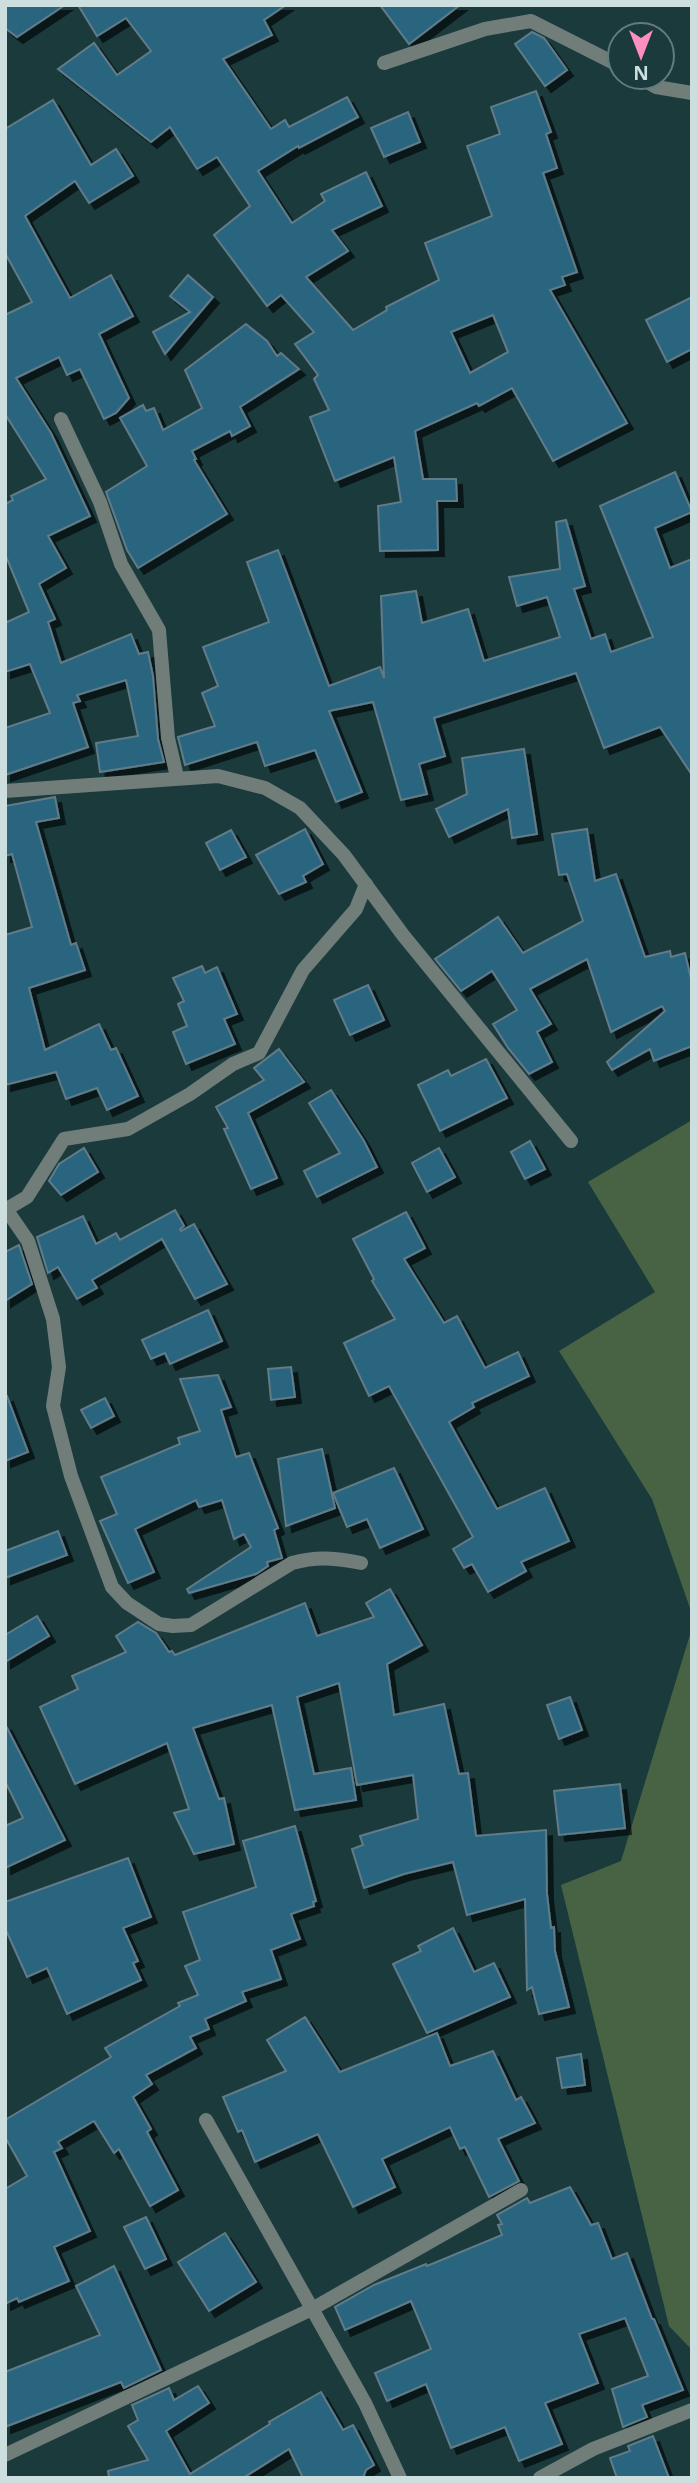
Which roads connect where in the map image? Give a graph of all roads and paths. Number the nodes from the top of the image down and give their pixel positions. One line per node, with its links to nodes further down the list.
1 (606, 59): 2 (street)
2 (384, 63)
3 (61, 419): 4 (street)
4 (177, 778): 5 (street); 6 (street)
5 (5, 791)
6 (366, 884): 7 (street); 8 (street)
7 (571, 1141)
8 (6, 1210): 9 (street)
9 (361, 1563)
10 (206, 2119): 12 (street)
11 (521, 2190): 12 (street)
12 (312, 2309): 14 (street); 15 (street)
13 (692, 2410): 16 (street)
14 (5, 2455)
15 (400, 2478)
16 (540, 2478)

